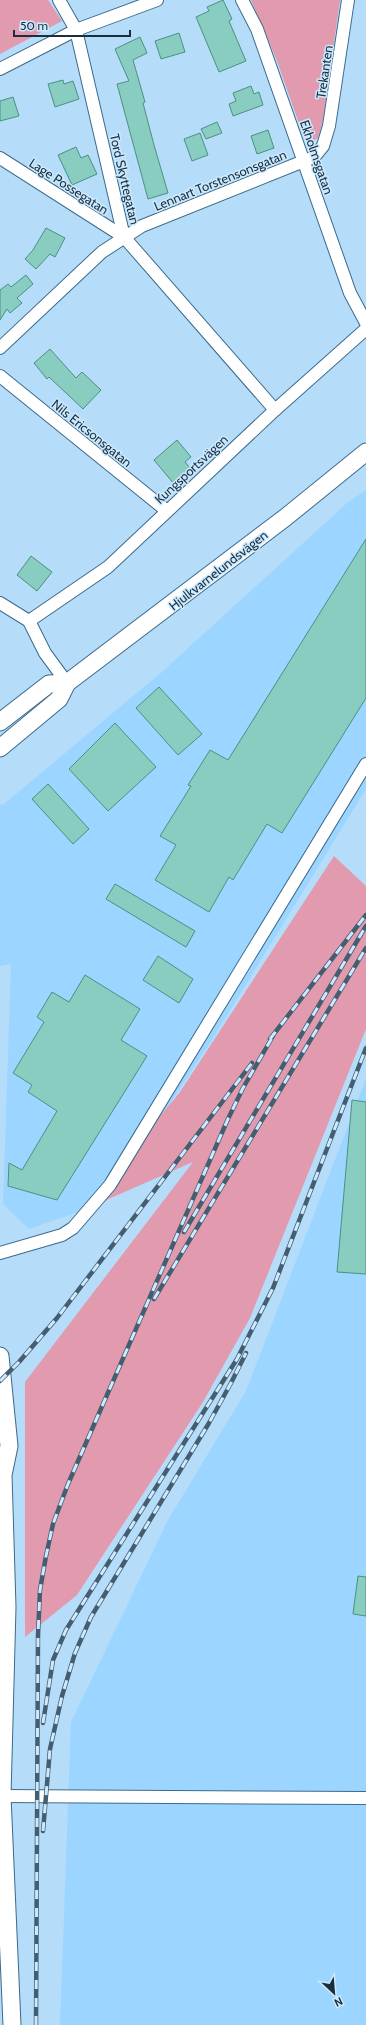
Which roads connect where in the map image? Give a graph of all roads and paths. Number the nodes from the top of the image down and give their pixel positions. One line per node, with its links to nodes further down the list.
1 (59, 0): 5 (street, Tord Skyttegatan)
2 (157, 0): 5 (street)
3 (242, 0): 8 (street, Ekholmsgatan)
4 (348, 0): 8 (street, Trekanten)
5 (76, 30): 6 (street); 9 (street, Tord Skyttegatan)
6 (0, 69)
7 (0, 158): 9 (street, Lage Possegatan)
8 (304, 162): 9 (street, Lennart Torstensonsgatan); 10 (street, Ekholmsgatan)
9 (124, 237): 12 (street, Lennart Torstensonsgatan); 14 (street, Tord Skyttegatan)
10 (366, 323)
11 (366, 329): 14 (street, Kungsportsvägen)
12 (0, 348)
13 (0, 376): 16 (street, Nils Ericsonsgatan)
14 (275, 410): 16 (street, Kungsportsvägen)
15 (366, 452): 19 (street, Hjulkvarnelundsvägen)
16 (167, 511): 18 (street, Kungsportsvägen)
17 (0, 603): 18 (street)
18 (29, 621): 19 (street)
19 (67, 684): 20 (street); 21 (street, Hjulkvarnelundsvägen)
20 (0, 722)
21 (0, 748)
22 (366, 764): 23 (street)
23 (0, 1253)
24 (0, 1356): 25 (street)
25 (2, 1472): 26 (street)
26 (1, 1796): 27 (street); 28 (street)
27 (366, 1798)
28 (12, 2025)

